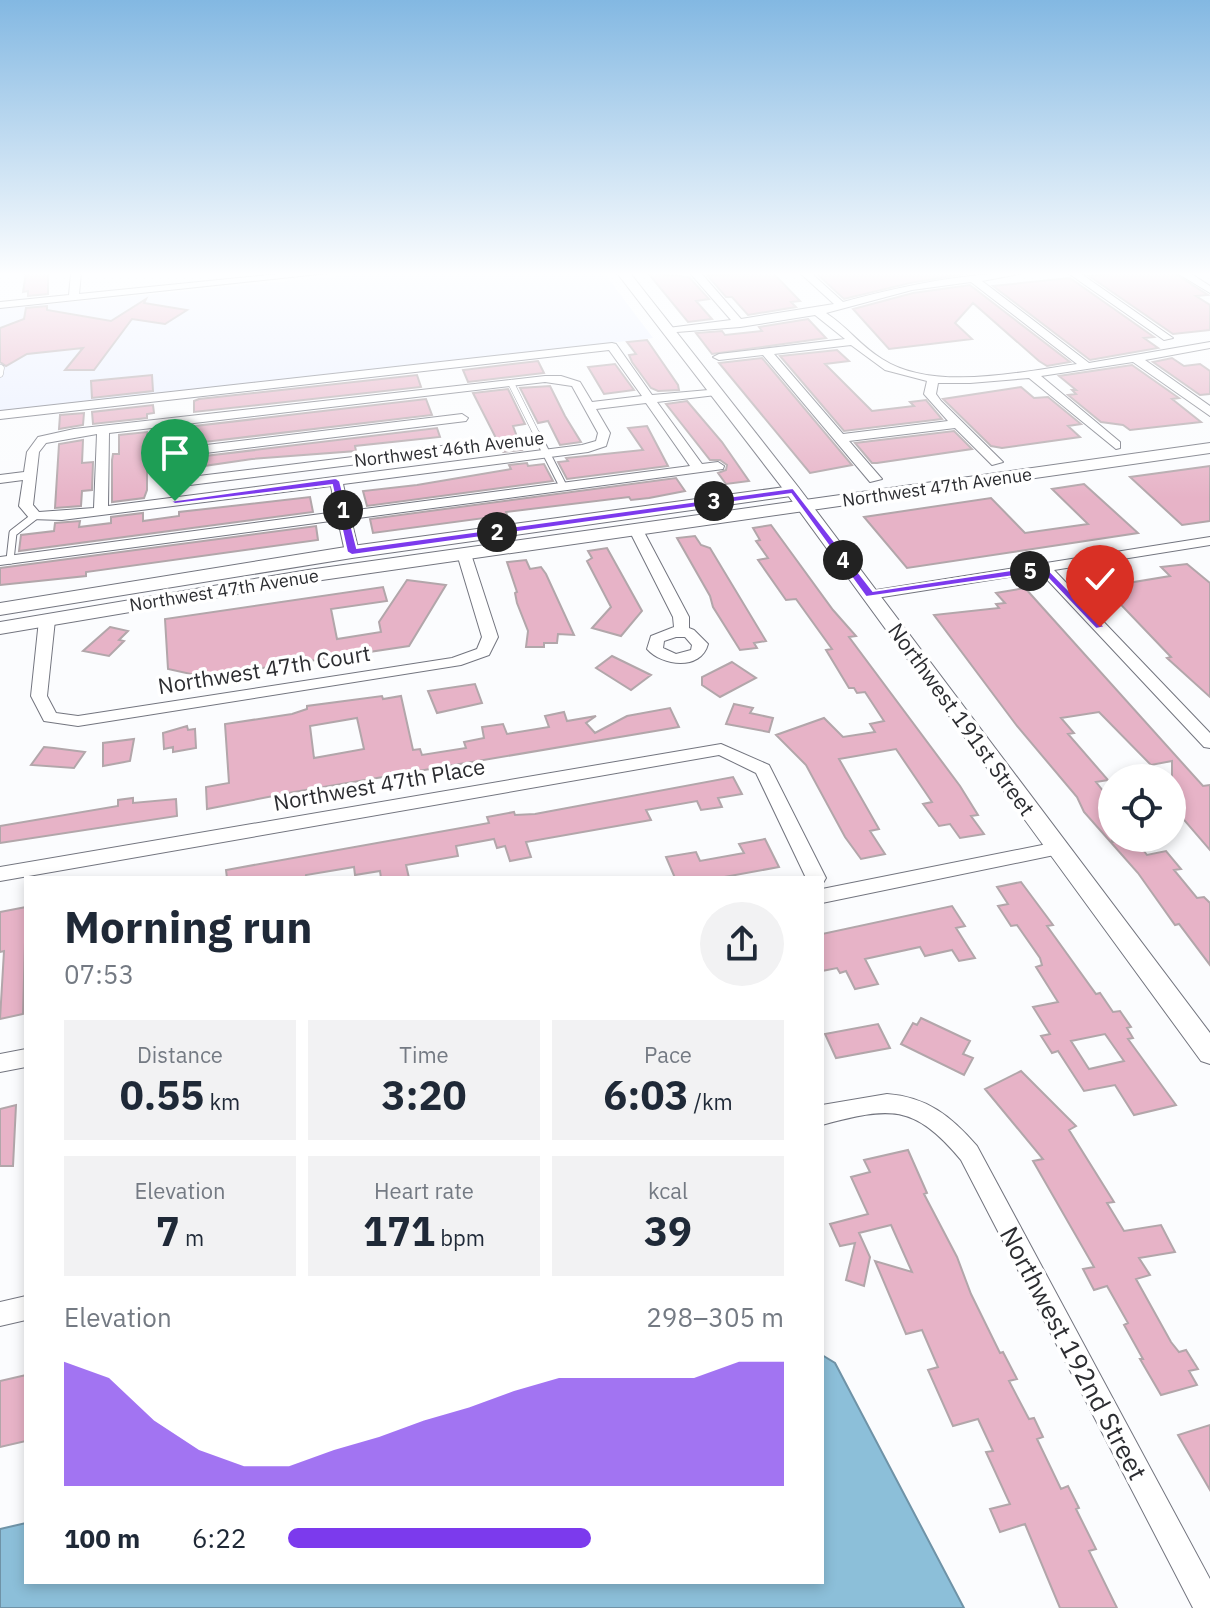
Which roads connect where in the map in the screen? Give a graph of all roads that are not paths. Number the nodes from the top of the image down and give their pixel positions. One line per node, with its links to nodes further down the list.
1 (594, 348): 11 (street)
2 (613, 348): 20 (street)
3 (682, 348): 19 (street, Northwest 191st Street)
4 (792, 348): 8 (street)
5 (864, 348): 16 (street)
6 (1063, 348): 12 (street)
7 (1195, 348): 10 (street)
8 (765, 351): 9 (street); 29 (street)
9 (719, 357)
10 (1137, 360): 12 (street); 22 (street)
11 (439, 366): 18 (street); 23 (street)
12 (1086, 366): 14 (street)
13 (1, 368): 15 (lane)
14 (1031, 373): 16 (street); 30 (street)
15 (0, 374)
16 (933, 379): 26 (street)
17 (511, 383): 18 (street); 21 (street); 34 (lane)
18 (450, 390): 24 (street); 25 (street)
19 (716, 391): 20 (street); 45 (street, Northwest 191st Street)
20 (649, 399): 21 (street); 38 (street)
21 (589, 406): 34 (street, Northwest 46th Avenue)
22 (1210, 412)
23 (0, 415)
24 (462, 418): 31 (street); 33 (street)
25 (172, 423): 27 (street); 33 (street)
26 (957, 424): 29 (street); 35 (street)
27 (106, 429): 39 (street); 49 (street)
28 (1210, 432): 30 (main road, Northwest 47th Avenue)
29 (840, 438): 41 (street)
30 (1116, 445): 35 (main road, Northwest 47th Avenue)
31 (474, 446): 36 (street); 43 (street)
32 (1210, 448): 45 (main road, Northwest 47th Avenue)
33 (173, 453): 43 (street)
34 (547, 454): 36 (street, Northwest 46th Avenue); 44 (lane)
35 (997, 462): 41 (main road, Northwest 47th Avenue)
36 (482, 463): 42 (street, Northwest 46th Avenue)
37 (718, 466): 38 (street)
38 (698, 468): 44 (street)
39 (30, 475): 40 (street); 48 (street)
40 (0, 479)
41 (875, 479): 45 (main road, Northwest 47th Avenue)
42 (336, 481): 46 (street, Northwest 46th Avenue); 47 (street)
43 (174, 483): 46 (street)
44 (563, 486): 47 (street)
45 (798, 498): 50 (main road, Northwest 47th Avenue); 51 (main road, Northwest 47th Avenue); 58 (street, Northwest 191st Street)
46 (175, 501): 49 (street, Northwest 46th Avenue)
47 (344, 515): 49 (street); 53 (street)
48 (35, 516): 49 (street); 55 (lane)
49 (107, 525): 55 (street)
50 (636, 530): 54 (main road, Northwest 47th Avenue); 62 (street)
51 (497, 532): 53 (main road, Northwest 47th Avenue); 54 (main road)
52 (1208, 544): 56 (street)
53 (352, 552): 57 (main road); 59 (main road, Northwest 47th Avenue)
54 (464, 554): 57 (main road, Northwest 47th Avenue); 60 (street, Northwest 47th Court)
55 (5, 560)
56 (1044, 568): 58 (street); 63 (street)
57 (308, 576): 60 (main road, Northwest 47th Avenue)
58 (870, 595): 64 (street, Northwest 191st Street)
59 (0, 609)
60 (47, 620): 61 (main road, Northwest 47th Avenue)
61 (0, 628)
62 (682, 632)
63 (1210, 743)
64 (1057, 848): 67 (street); 68 (street, Northwest 191st Street)
65 (0, 874): 66 (street, Northwest 47th Place)
66 (814, 876)
67 (824, 889)
68 (1210, 1053)
69 (24, 1058): 70 (street)
70 (0, 1063)
71 (824, 1114): 74 (street, Northwest 192nd Street)
72 (24, 1308): 73 (street)
73 (0, 1314)
74 (1207, 1598)

